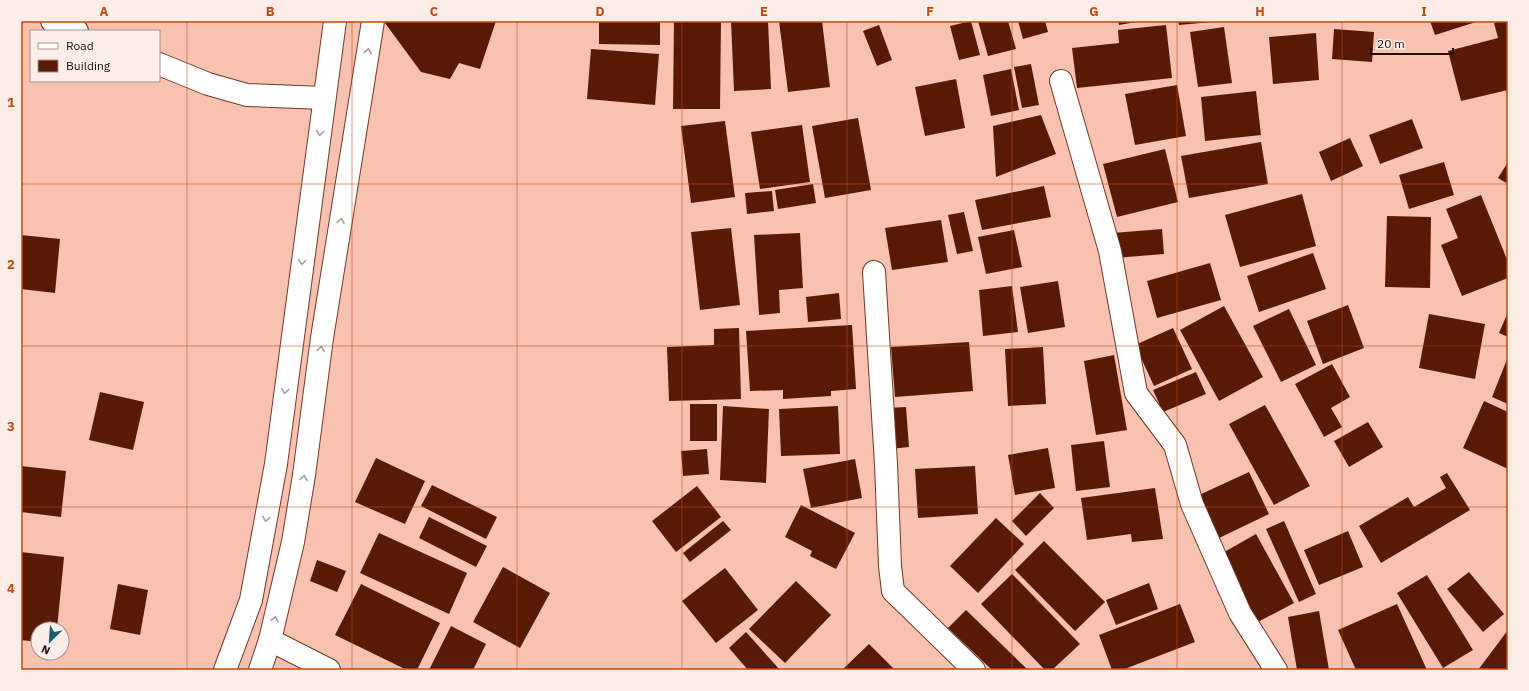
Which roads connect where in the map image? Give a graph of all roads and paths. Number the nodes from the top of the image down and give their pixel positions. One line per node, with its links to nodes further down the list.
1 (52, 21): 4 (street)
2 (335, 21): 7 (street)
3 (373, 24): 9 (street, one-way to 3)
4 (74, 30)
5 (160, 64): 7 (street)
6 (1060, 80): 14 (street)
7 (324, 98): 10 (street, one-way to 10)
8 (874, 272): 13 (street)
9 (270, 640): 11 (street); 12 (street)
10 (225, 670)
11 (260, 670)
12 (330, 670)
13 (974, 670)
14 (1276, 670)

